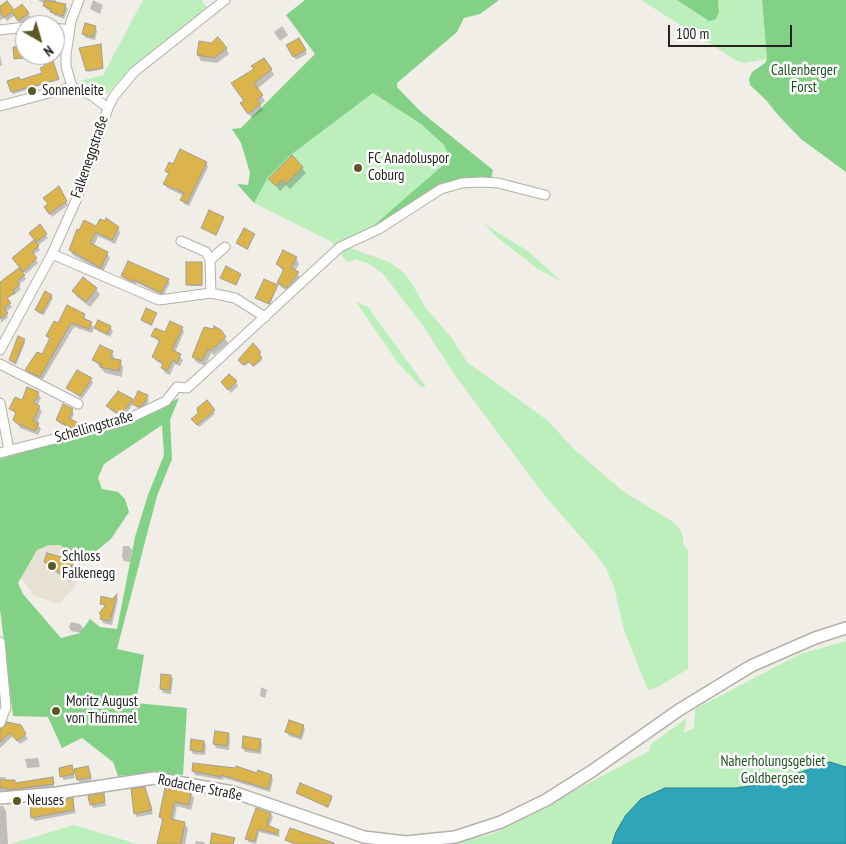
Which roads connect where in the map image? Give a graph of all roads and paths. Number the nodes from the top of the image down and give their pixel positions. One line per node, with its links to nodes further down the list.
1 (79, 0): 6 (street)
2 (225, 0): 9 (street, Falkeneggstraße)
3 (15, 28): 5 (street)
4 (65, 29): 6 (street)
5 (0, 30)
6 (69, 30): 7 (street)
7 (72, 87): 8 (street); 9 (street)
8 (0, 106)
9 (108, 108): 13 (street, Falkeneggstraße)
10 (545, 195): 16 (street, Schellingstraße)
11 (181, 241): 14 (street)
12 (224, 247): 14 (street)
13 (52, 254): 15 (street); 17 (street, Falkeneggstraße)
14 (210, 260): 15 (street)
15 (211, 293): 16 (street)
16 (265, 317): 21 (street, Schellingstraße)
17 (0, 349)
18 (0, 364): 20 (street)
19 (0, 404): 21 (street)
20 (78, 404)
21 (4, 451)
22 (846, 628): 25 (street, Rodacher Straße)
23 (0, 642): 24 (street)
24 (0, 723)
25 (0, 798)

